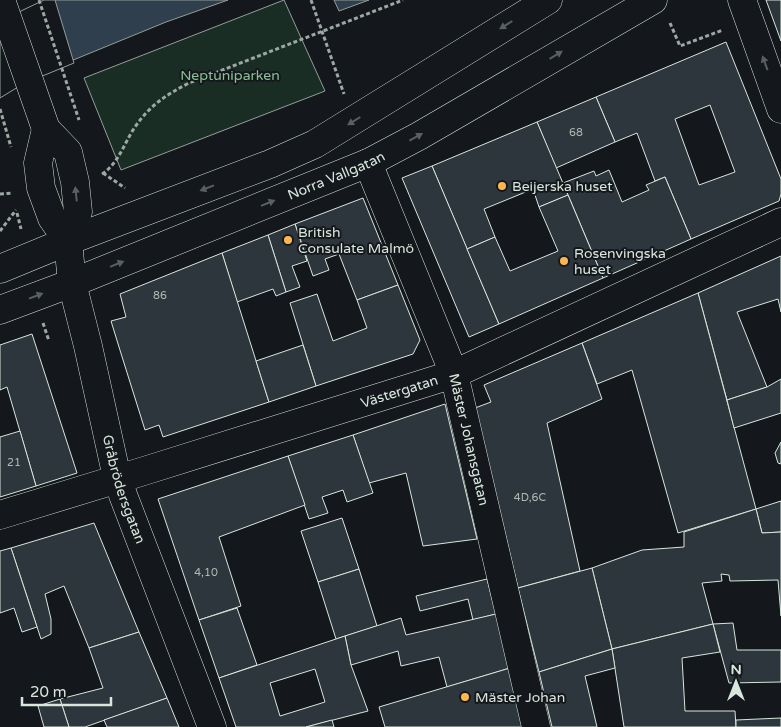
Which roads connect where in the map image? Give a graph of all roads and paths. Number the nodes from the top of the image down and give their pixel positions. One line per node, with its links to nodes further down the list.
1 (39, 0): 12 (path)
2 (311, 0): 9 (path)
3 (403, 0): 9 (path)
4 (548, 0): 13 (street, one-way to 13)
5 (742, 0): 11 (street, one-way to 5)
6 (2, 3): 22 (street, Gråbrödersgatan)
7 (660, 9): 8 (path); 15 (street, Norra Vallgatan, one-way to 7)
8 (731, 27)
9 (323, 33): 13 (path); 16 (path)
10 (0, 109): 14 (path)
11 (781, 109)
12 (78, 118)
13 (353, 121): 22 (street, one-way to 22)
14 (8, 135)
15 (368, 163): 24 (street, Norra Vallgatan, one-way to 15); 26 (street, Mäster Johansgatan)
16 (104, 174)
17 (0, 194): 18 (path)
18 (9, 194)
19 (16, 210): 21 (path)
20 (781, 222): 26 (street, Västergatan)
21 (0, 231)
22 (68, 241): 23 (street); 24 (street, Gråbrödersgatan)
23 (0, 269)
24 (72, 283): 25 (street, Norra Vallgatan, one-way to 24); 27 (street, Gråbrödersgatan)
25 (0, 310)
26 (456, 373): 27 (street, Västergatan); 30 (street, Mäster Johansgatan)
27 (118, 479): 28 (street, Västergatan); 29 (street, Gråbrödersgatan)
28 (0, 515)
29 (212, 727)
30 (536, 727)

